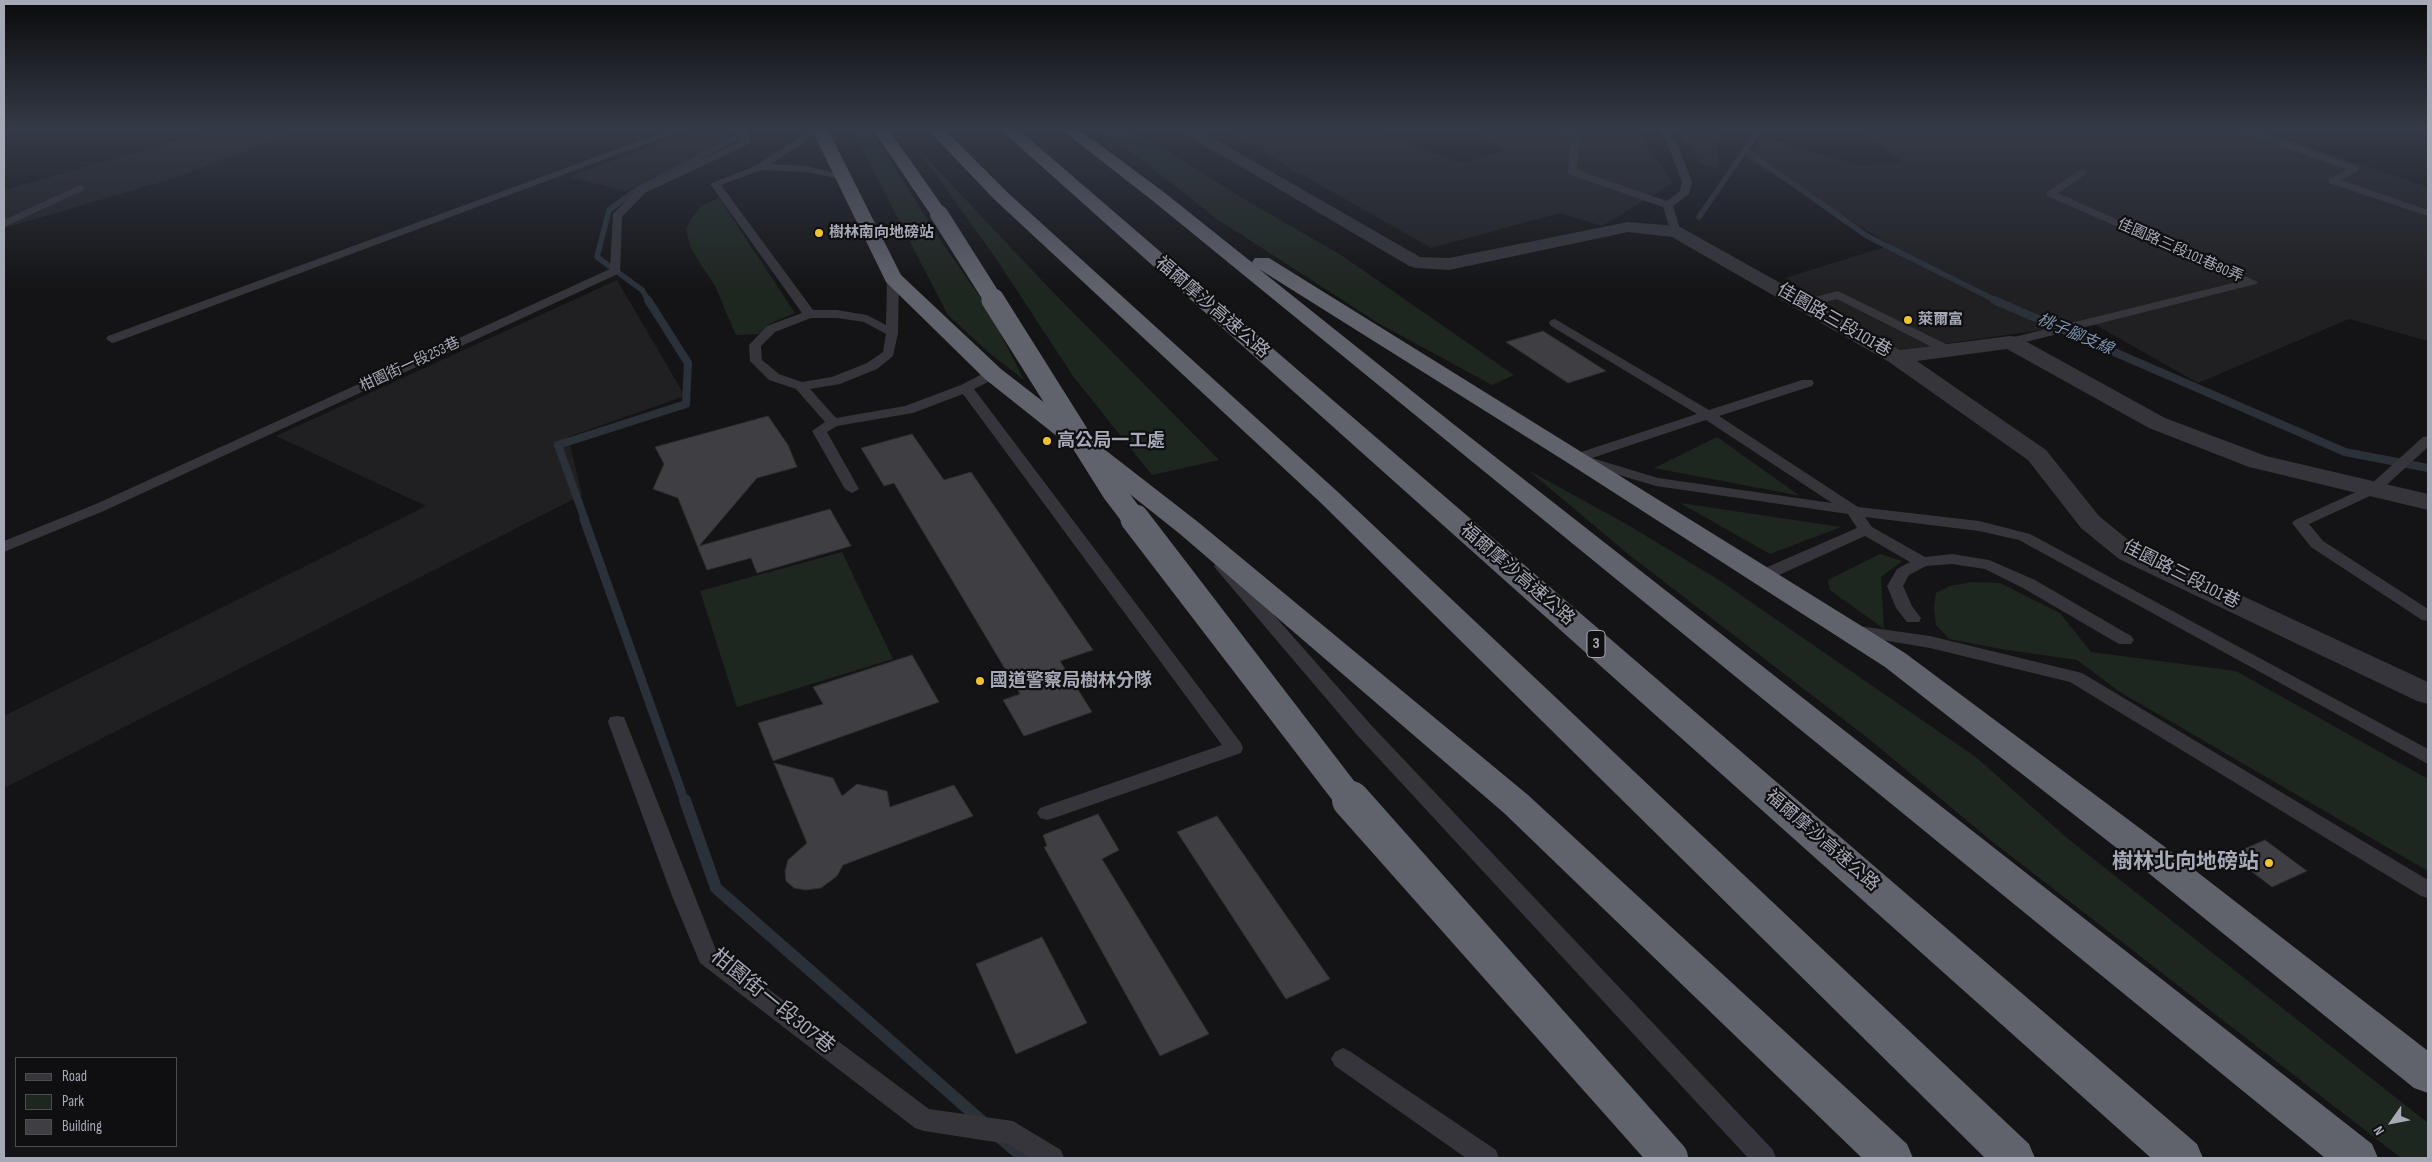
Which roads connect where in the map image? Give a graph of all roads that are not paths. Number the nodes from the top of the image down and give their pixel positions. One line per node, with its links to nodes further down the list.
1 (531, 184): 25 (lane)
2 (656, 184): 43 (lane, 柑園街一段253巷)
3 (715, 184): 22 (lane)
4 (845, 184): 20 (highway)
5 (918, 184): 59 (highway, bridge)
6 (989, 184): 62 (highway)
7 (1072, 184): 63 (highway, 福爾摩沙高速公路 / 3)
8 (1142, 184): 15 (highway)
9 (1281, 184): 19 (street, 佳園路三段101巷)
10 (1608, 184): 16 (lane)
11 (1687, 184): 16 (lane)
12 (2065, 184): 26 (lane, 佳園路三段101巷80弄)
13 (2343, 184): 17 (lane)
14 (80, 188): 18 (lane)
15 (1159, 197): 36 (highway); 64 (highway)
16 (1668, 205): 19 (lane)
17 (2428, 213)
18 (4, 224)
19 (1676, 232): 21 (street, 佳園路三段101巷)
20 (893, 278): 24 (lane); 29 (highway)
21 (1804, 304): 27 (lane); 28 (street, 佳園路三段101巷)
22 (809, 314): 24 (lane); 31 (lane)
23 (1555, 323): 33 (lane)
24 (892, 333): 31 (lane)
25 (112, 339)
26 (2010, 342): 27 (street, 佳園路三段101巷80弄); 38 (street)
27 (1948, 350): 28 (street, 佳園路三段101巷80弄)
28 (1897, 357): 50 (street, 佳園路三段101巷)
29 (993, 374): 32 (lane); 41 (highway)
30 (1807, 383): 33 (lane)
31 (801, 386): 34 (lane)
32 (966, 388): 34 (lane); 53 (lane)
33 (1709, 416): 36 (lane); 40 (lane)
34 (833, 423): 37 (lane)
35 (2428, 440): 38 (lane)
36 (1577, 458): 40 (lane); 45 (highway)
37 (852, 489)
38 (2374, 489): 39 (street); 46 (lane)
39 (2428, 502)
40 (1853, 510): 42 (lane); 52 (lane)
41 (1189, 528): 60 (lane); 61 (highway)
42 (1866, 530): 44 (lane); 45 (lane)
43 (4, 547)
44 (1922, 562): 47 (lane); 49 (lane)
45 (1762, 576): 48 (highway)
46 (2428, 616)
47 (1912, 618)
48 (1845, 629): 54 (lane); 56 (highway)
49 (2125, 640)
50 (2428, 694)
51 (618, 722): 57 (lane, 柑園街一段307巷)
52 (2428, 757)
53 (1047, 813)
54 (2428, 890)
55 (1343, 1059): 58 (lane)
56 (2428, 1076)
57 (1052, 1158)
58 (1487, 1158)
59 (1669, 1158)
60 (1764, 1158)
61 (1892, 1158)
62 (2014, 1158)
63 (2182, 1158)
64 (2357, 1158)

